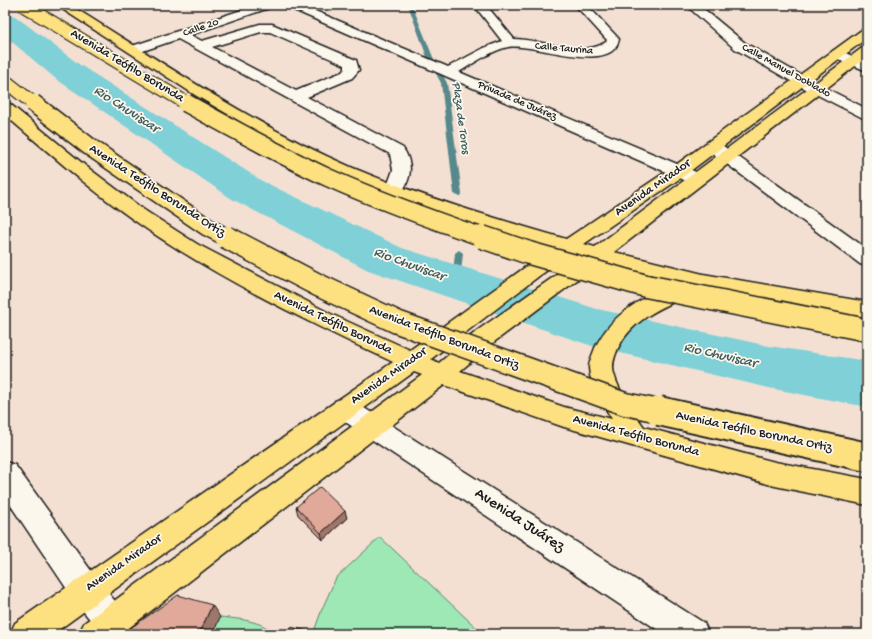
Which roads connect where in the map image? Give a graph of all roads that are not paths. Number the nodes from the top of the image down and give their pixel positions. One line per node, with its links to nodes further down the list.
1 (23, 5): 9 (main road, Avenida Teófilo Borunda, bridge)
2 (45, 5): 9 (main road)
3 (62, 5): 14 (main road, Avenida Teófilo Borunda)
4 (268, 5): 11 (street, Calle 20)
5 (291, 5): 17 (street, Privada de Juárez)
6 (480, 5): 12 (street)
7 (581, 5): 12 (street, Calle Taurina)
8 (692, 5): 19 (street, Calle Manuel Doblado)
9 (64, 28): 33 (main road, Avenida Teófilo Borunda, bridge)
10 (867, 32): 15 (main road, Avenida Mirador)
11 (180, 35): 13 (street); 14 (street, Calle 20)
12 (510, 43): 17 (street)
13 (200, 46): 21 (street); 21 (street)
14 (134, 50): 27 (main road, Avenida Teófilo Borunda)
15 (838, 54): 16 (street); 19 (main road, Avenida Mirador)
16 (863, 59): 20 (main road, Avenida Mirador)
17 (449, 72): 25 (street, Privada de Juárez)
18 (5, 81): 39 (main road, Avenida Teófilo Borunda Ortiz, bridge)
19 (801, 81): 20 (street, Calle Manuel Doblado); 24 (main road, Avenida Mirador)
20 (817, 89): 23 (street, Calle Manuel Doblado); 24 (main road, Avenida Mirador)
21 (296, 96): 27 (street)
22 (5, 108): 34 (main road, Avenida Teófilo Borunda)
23 (867, 115)
24 (720, 152): 25 (main road, Avenida Mirador); 26 (main road, Avenida Mirador); 30 (street)
25 (679, 171): 26 (street, Privada de Juárez); 28 (main road, Avenida Mirador)
26 (697, 179): 29 (main road, Avenida Mirador)
27 (395, 189): 28 (main road, Avenida Teófilo Borunda)
28 (568, 246): 29 (main road, Avenida Teófilo Borunda); 34 (main road, Avenida Mirador)
29 (598, 255): 31 (main road, Avenida Teófilo Borunda); 35 (main road, Avenida Mirador)
30 (867, 259)
31 (703, 281): 32 (main road, Avenida Teófilo Borunda); 38 (main road)
32 (867, 310)
33 (867, 330)
34 (412, 361): 35 (main road, Avenida Teófilo Borunda); 36 (main road, Avenida Mirador)
35 (441, 374): 37 (main road, Avenida Mirador); 38 (main road, Avenida Teófilo Borunda)
36 (344, 408): 37 (street, Avenida Juárez); 42 (main road, Avenida Mirador)
37 (372, 425): 43 (main road, Avenida Mirador); 45 (street, Avenida Juárez)
38 (635, 436): 41 (main road, Avenida Teófilo Borunda)
39 (867, 457)
40 (5, 474): 42 (street)
41 (867, 492)
42 (86, 590): 43 (street); 44 (main road, Avenida Mirador)
43 (104, 628)
44 (26, 634)
45 (693, 634)

